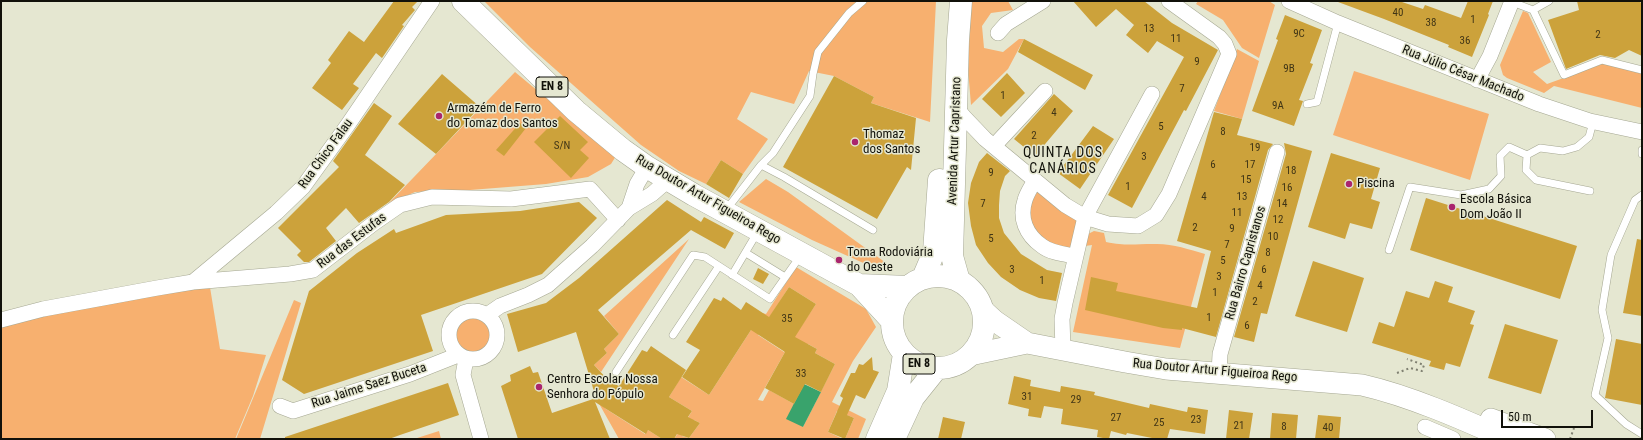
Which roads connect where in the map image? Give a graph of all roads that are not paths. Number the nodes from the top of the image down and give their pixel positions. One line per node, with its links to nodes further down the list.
1 (432, 1): 50 (street, Rua Chico Falau)
2 (464, 1): 31 (main road, Rua Doutor Artur Figueiroa Rego / EN 8)
3 (863, 1): 30 (lane)
4 (948, 1): 51 (main road, Avenida Artur Capristano)
5 (961, 1): 21 (main road, Avenida Artur Capristano)
6 (1042, 1): 13 (street)
7 (1169, 1): 38 (street)
8 (1289, 1): 12 (street, Rua Júlio César Machado)
9 (1549, 1): 11 (lane)
10 (1512, 2): 11 (lane); 17 (street)
11 (1533, 10): 16 (lane)
12 (1338, 23): 15 (lane); 17 (street, Rua Júlio César Machado)
13 (998, 33)
14 (1317, 66): 15 (lane)
15 (1326, 66): 20 (lane)
16 (1642, 70)
17 (1477, 80): 22 (street, Rua Júlio César Machado)
18 (1045, 91): 25 (street)
19 (1152, 94): 38 (street)
20 (1307, 104)
21 (956, 106): 24 (main road, Avenida Artur Capristano); 25 (street)
22 (1593, 122): 23 (street, Rua Júlio César Machado); 29 (lane)
23 (1642, 132)
24 (954, 143): 25 (street); 49 (main road, Avenida Artur Capristano)
25 (990, 143): 33 (street)
26 (1642, 150): 28 (lane)
27 (1277, 152): 66 (street, Rua Bairro Capristanos)
28 (1642, 154)
29 (1526, 155): 34 (lane); 42 (lane)
30 (761, 165): 37 (lane); 40 (lane)
31 (647, 167): 32 (main road, Rua Doutor Artur Figueiroa Rego / EN 8); 36 (street)
32 (668, 180): 36 (street); 37 (main road, Rua Doutor Artur Figueiroa Rego / EN 8)
33 (1035, 180): 38 (street); 45 (street)
34 (1590, 191)
35 (1642, 195): 70 (lane)
36 (629, 208): 39 (street)
37 (724, 212): 41 (main road, Rua Doutor Artur Figueiroa Rego / EN 8)
38 (1086, 217): 45 (street)
39 (618, 220): 50 (street, Rua das Estufas); 54 (street)
40 (873, 230)
41 (758, 231): 43 (lane); 44 (main road, Rua Doutor Artur Figueiroa Rego / EN 8)
42 (1389, 250)
43 (746, 253): 47 (lane); 48 (lane)
44 (802, 254): 48 (lane); 52 (main road, Rua Doutor Artur Figueiroa Rego / EN 8)
45 (1075, 256): 55 (street)
46 (719, 266): 47 (lane); 58 (lane); 65 (lane)
47 (732, 275): 48 (lane)
48 (785, 277)
49 (959, 281): 51 (main road, EN 8); 53 (main road, EN 8)
50 (193, 282): 56 (street, Rua das Estufas)
51 (915, 283): 52 (main road, Rua Doutor Artur Figueiroa Rego / EN 8); 57 (main road, EN 8)
52 (859, 285): 57 (main road, Rua Doutor Artur Figueiroa Rego / EN 8)
53 (983, 310): 59 (main road, Rua Doutor Artur Figueiroa Rego / EN 8); 62 (main road, EN 8)
54 (487, 315): 63 (street); 63 (street)
55 (1062, 319): 59 (street); 60 (street)
56 (1, 320)
57 (892, 321): 61 (main road, EN 8)
58 (674, 335)
59 (1035, 344): 60 (main road, Rua Doutor Artur Figueiroa Rego / EN 8); 62 (main road, Rua Doutor Artur Figueiroa Rego / EN 8)
60 (1063, 350): 66 (main road, Rua Doutor Artur Figueiroa Rego / EN 8)
61 (904, 354): 64 (main road, EN 8); 72 (main road)
62 (970, 355): 64 (main road, EN 8)
63 (462, 357): 68 (street, Rua Jaime Saez Buceta); 71 (street)
64 (937, 368): 73 (main road)
65 (616, 372)
66 (1218, 374): 67 (main road, Rua Doutor Artur Figueiroa Rego / EN 8)
67 (1379, 389): 75 (main road, Rua Doutor Artur Figueiroa Rego / EN 8); 76 (main road, Rua Doutor Artur Figueiroa Rego / EN 8)
68 (280, 406)
69 (1425, 427): 74 (street)
70 (1642, 434)
71 (481, 439)
72 (877, 439)
73 (894, 439)
74 (1453, 439)
75 (1507, 439)
76 (1545, 439)

